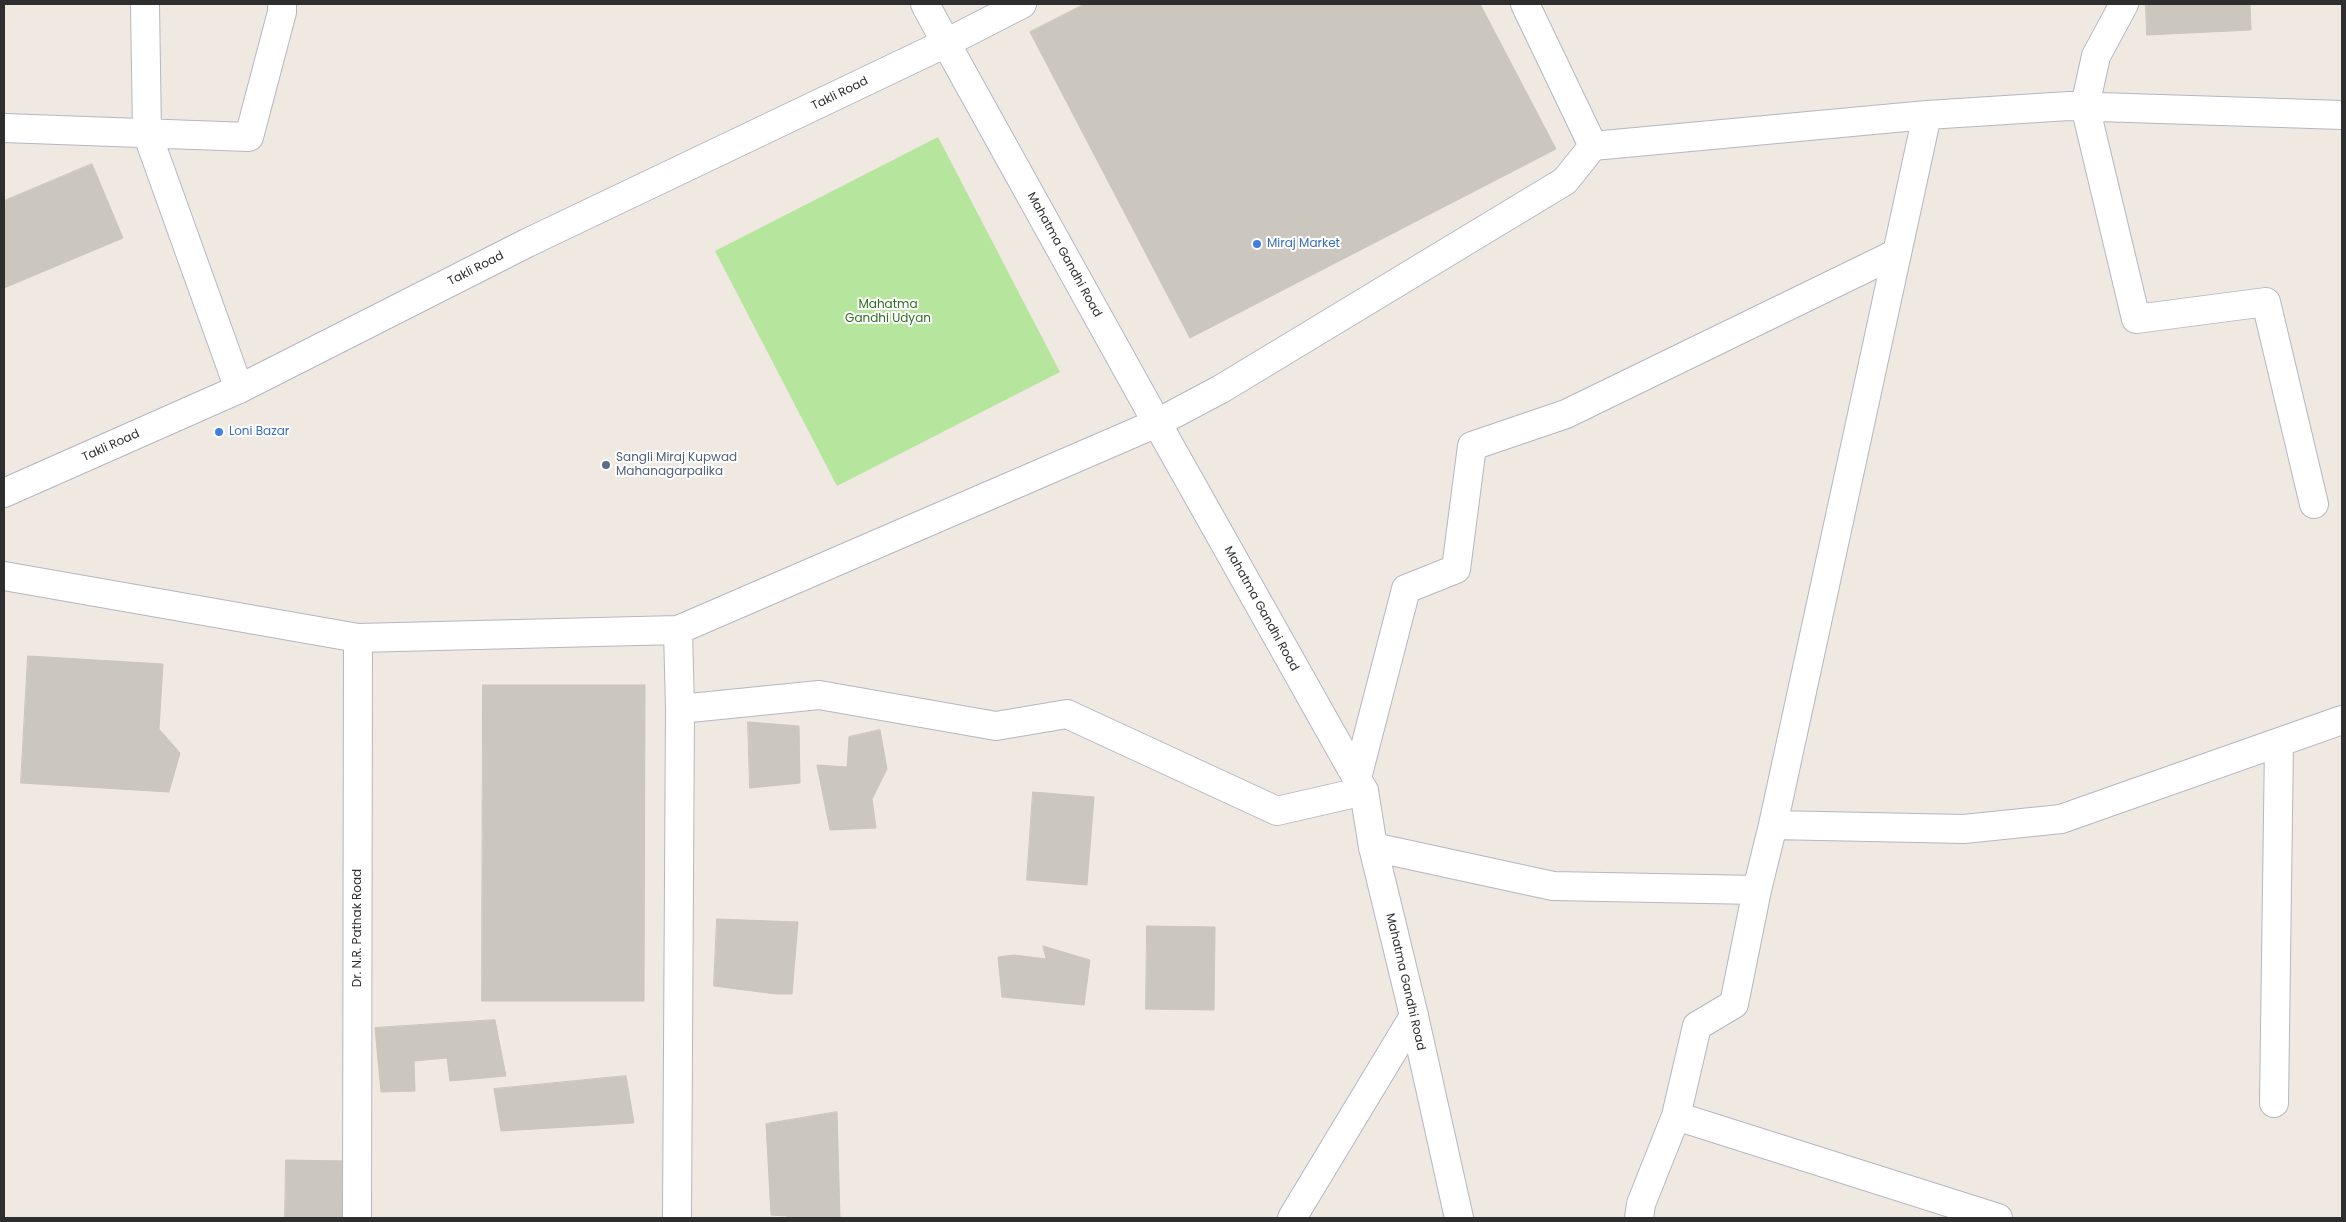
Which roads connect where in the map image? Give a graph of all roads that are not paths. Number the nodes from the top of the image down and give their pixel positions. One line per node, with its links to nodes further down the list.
1 (145, 4): 12 (street)
2 (282, 4): 12 (street)
3 (925, 4): 7 (street, Mahatma Gandhi Road)
4 (1022, 4): 7 (street, Takli Road)
5 (1524, 4): 13 (street)
6 (2124, 4): 8 (street)
7 (946, 43): 15 (street, Takli Road); 16 (street, Mahatma Gandhi Road)
8 (2085, 106): 9 (street); 10 (street); 18 (street)
9 (1927, 115): 13 (street); 14 (street)
10 (2342, 115)
11 (4, 128): 12 (street)
12 (147, 133): 15 (street)
13 (1593, 146): 16 (street)
14 (1897, 253): 25 (street); 26 (street)
15 (239, 389): 17 (street, Takli Road)
16 (1156, 423): 20 (street); 25 (street, Mahatma Gandhi Road)
17 (4, 493)
18 (2314, 504)
19 (4, 576): 21 (street)
20 (678, 630): 21 (street); 22 (street)
21 (358, 638): 32 (street, Dr. N.R. Pathak Road)
22 (680, 709): 25 (street); 33 (street)
23 (2342, 720): 24 (street)
24 (2279, 744): 26 (street); 30 (street)
25 (1361, 785): 27 (street, Mahatma Gandhi Road)
26 (1773, 825): 28 (street)
27 (1373, 848): 28 (street); 29 (street, Mahatma Gandhi Road)
28 (1757, 890): 31 (street)
29 (1414, 1016): 34 (street); 35 (street, Mahatma Gandhi Road)
30 (2274, 1102)
31 (1676, 1116): 36 (street); 37 (street)
32 (357, 1218)
33 (677, 1218)
34 (1292, 1218)
35 (1459, 1218)
36 (1639, 1218)
37 (1998, 1218)

